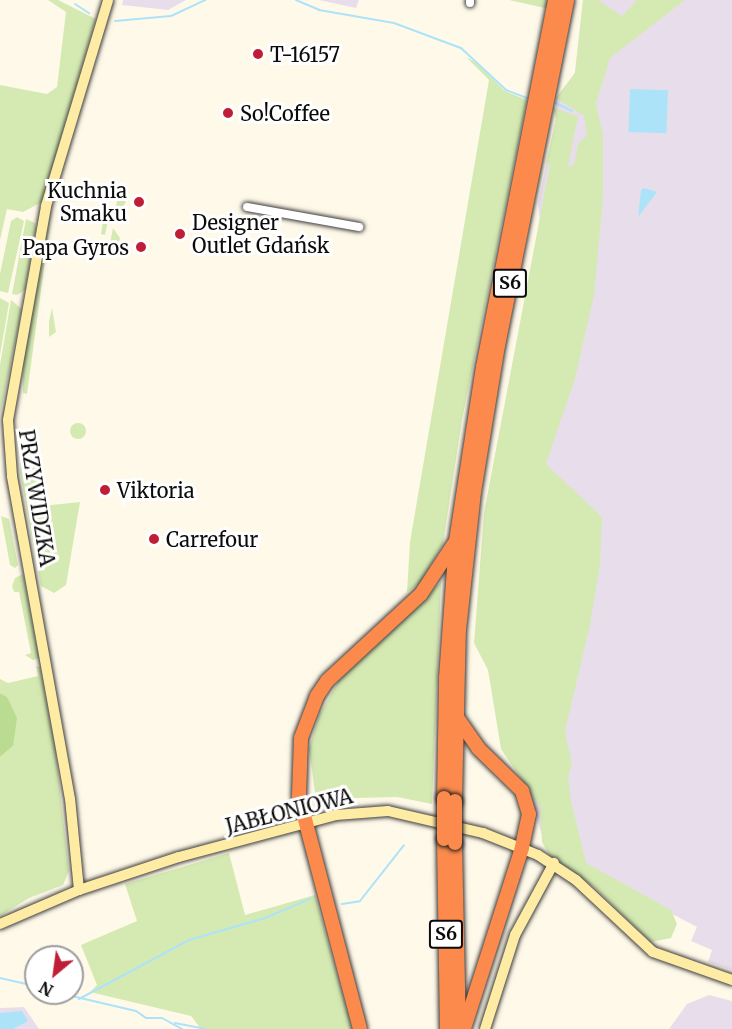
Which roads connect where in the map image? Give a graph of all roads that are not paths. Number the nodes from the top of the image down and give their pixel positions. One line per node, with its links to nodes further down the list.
1 (108, 0): 6 (street, PRZYWIDZKA)
2 (555, 0): 7 (highway, S6)
3 (567, 0): 8 (highway, S6)
4 (247, 207): 5 (street)
5 (359, 227)
6 (4, 450): 14 (street, PRZYWIDZKA)
7 (456, 541): 9 (highway, S6); 10 (highway)
8 (456, 716): 9 (highway, S6); 12 (highway)
9 (449, 800): 11 (highway, S6, bridge)
10 (305, 823): 12 (street, JABŁONIOWA); 15 (street, JABŁONIOWA); 19 (highway)
11 (450, 841): 20 (highway, S6); 21 (highway, S6)
12 (522, 848): 13 (street, JABŁONIOWA); 22 (highway)
13 (554, 863): 18 (street, JABŁONIOWA); 23 (street)
14 (78, 873): 15 (street); 16 (street, PRZYWIDZKA)
15 (99, 883): 16 (street, JABŁONIOWA)
16 (79, 890): 17 (street, JABŁONIOWA)
17 (0, 924)
18 (732, 980)
19 (360, 1029)
20 (447, 1029)
21 (459, 1029)
22 (464, 1029)
23 (484, 1029)

